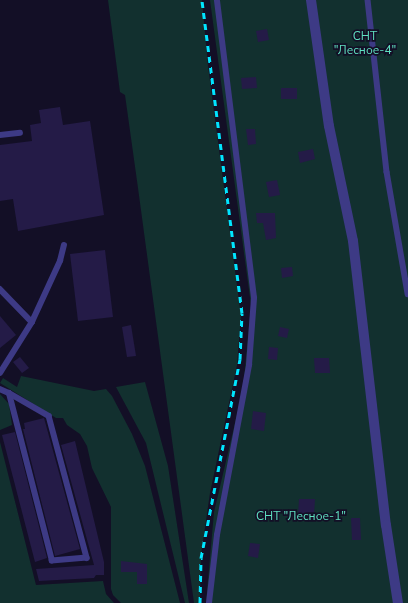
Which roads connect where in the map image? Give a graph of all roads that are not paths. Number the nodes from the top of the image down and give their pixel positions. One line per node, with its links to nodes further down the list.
1 (217, 0): 13 (lane)
2 (311, 0): 14 (street)
3 (368, 0): 8 (lane)
4 (20, 132): 5 (lane)
5 (0, 135)
6 (64, 245): 9 (lane)
7 (0, 289): 9 (lane)
8 (408, 294)
9 (32, 322): 10 (lane)
10 (0, 373)
11 (0, 389): 12 (lane)
12 (9, 393): 12 (lane)
13 (210, 603)
14 (398, 603)

